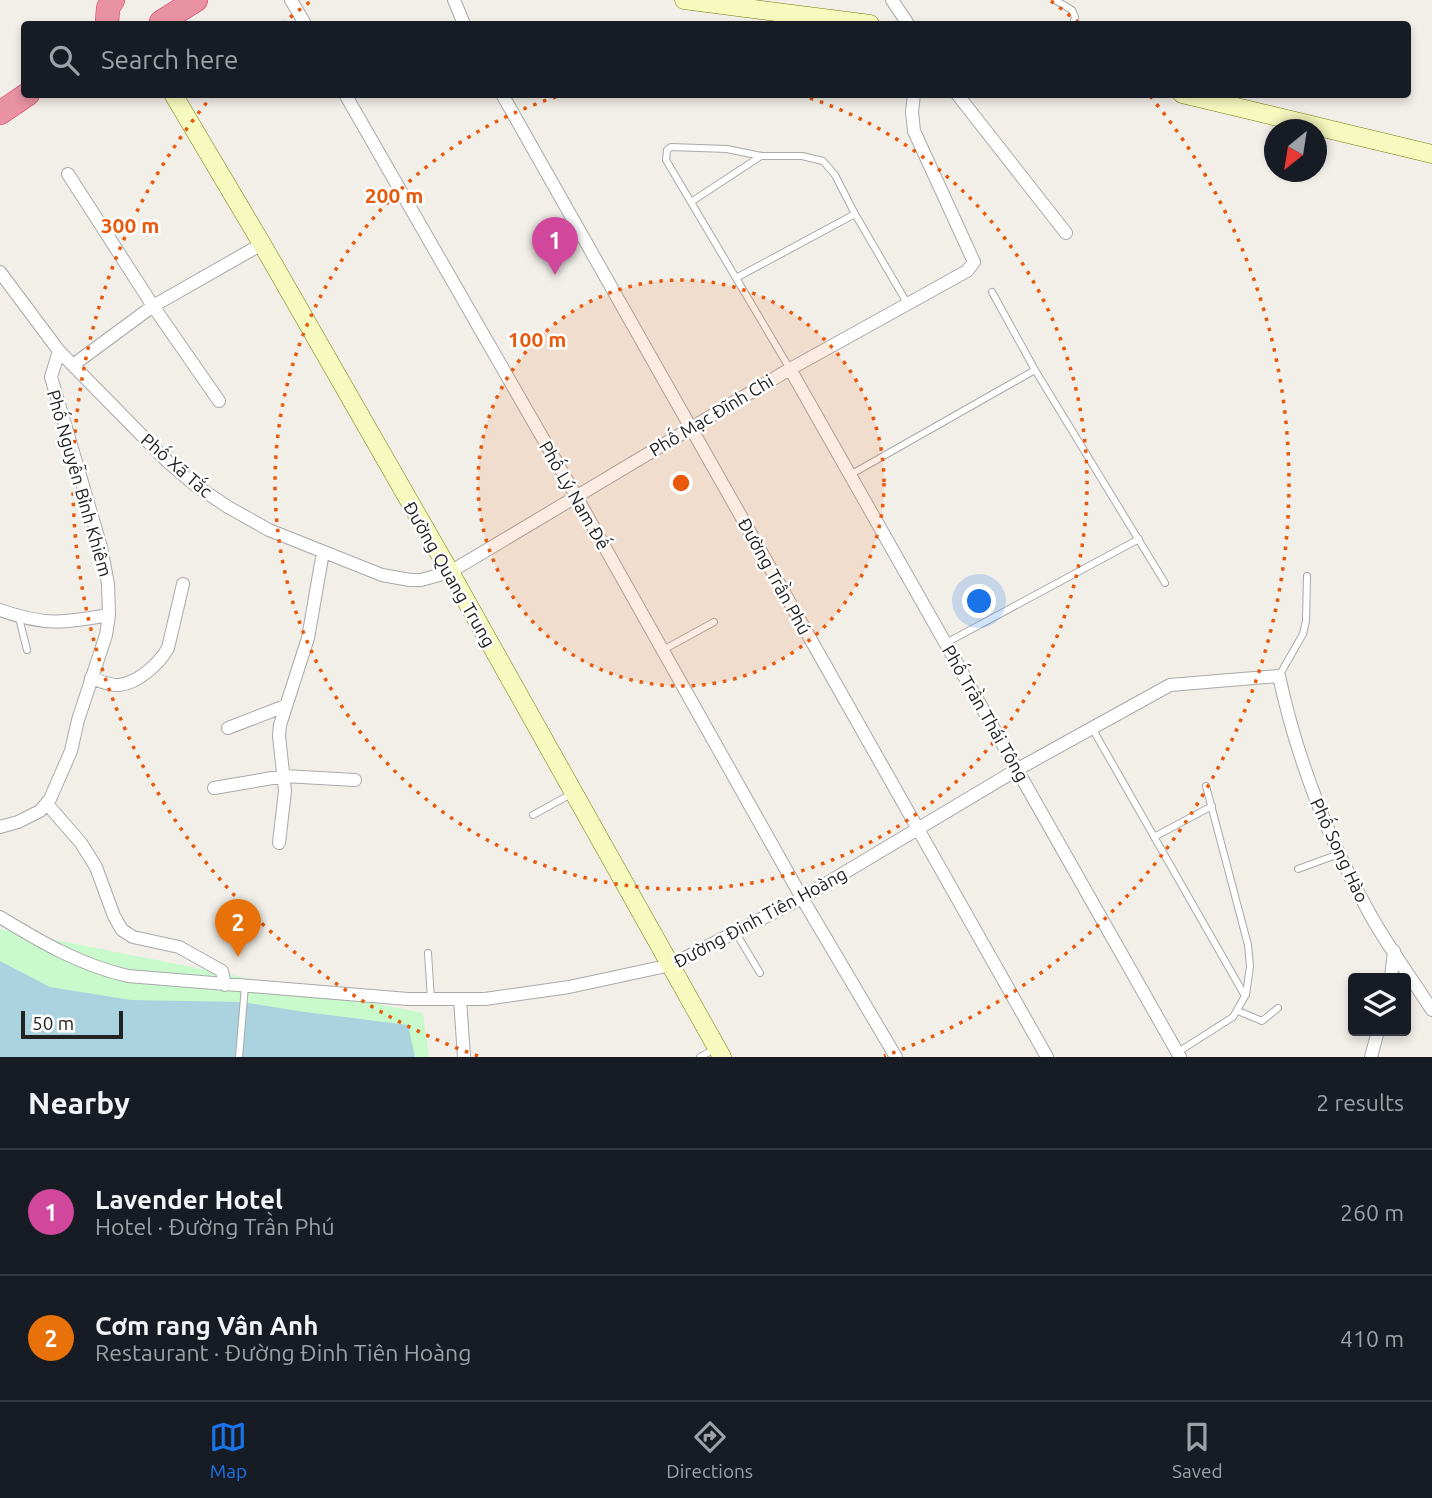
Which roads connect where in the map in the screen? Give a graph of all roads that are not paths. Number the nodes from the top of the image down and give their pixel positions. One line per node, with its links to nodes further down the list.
1 (155, 0): 8 (highway)
2 (196, 0): 9 (highway)
3 (291, 0): 10 (street)
4 (454, 0): 11 (street)
5 (684, 0): 12 (main road)
6 (1055, 0): 14 (lane)
7 (897, 2): 13 (street)
8 (161, 21)
9 (164, 21)
10 (303, 21)
11 (463, 21)
12 (847, 21)
13 (906, 21)
14 (1074, 21)
15 (22, 98): 22 (highway)
16 (175, 98): 29 (main road, Đường Quang Trung)
17 (347, 98): 42 (street, Phố Lý Nam Đế)
18 (504, 98): 40 (street, Đường Trần Phú)
19 (914, 98): 33 (street, Phố Mạc Đĩnh Chi)
20 (960, 98): 28 (street)
21 (1199, 98): 23 (main road)
22 (0, 113)
23 (1432, 154)
24 (761, 156): 26 (lane); 26 (lane); 27 (lane)
25 (68, 174): 34 (street)
26 (691, 201): 31 (lane)
27 (855, 214): 31 (lane); 33 (lane)
28 (1066, 233)
29 (262, 244): 34 (street); 45 (main road, Đường Quang Trung)
30 (0, 272): 35 (street, Phố Xã Tắc)
31 (736, 278): 37 (lane)
32 (992, 292): 38 (lane)
33 (908, 305): 37 (street, Phố Mạc Đĩnh Chi)
34 (153, 306): 36 (street); 39 (street)
35 (58, 351): 36 (street, Phố Xã Tắc); 50 (street, Phố Nguyễn Bỉnh Khiêm)
36 (73, 365): 44 (street, Phố Xã Tắc)
37 (790, 369): 40 (street, Phố Mạc Đĩnh Chi); 41 (street, Phố Trần Thái Tông)
38 (1035, 370): 41 (lane); 43 (lane)
39 (219, 401)
40 (691, 427): 42 (street, Phố Mạc Đĩnh Chi); 71 (street, Đường Trần Phú)
41 (850, 475): 53 (street, Phố Trần Thái Tông)
42 (576, 496): 45 (street, Phố Mạc Đĩnh Chi); 55 (street, Phố Lý Nam Đế)
43 (1139, 539): 47 (lane); 53 (lane)
44 (323, 552): 45 (street, Phố Xã Tắc); 58 (street)
45 (450, 572): 66 (main road, Đường Quang Trung)
46 (1307, 576): 56 (lane)
47 (1165, 583)
48 (183, 584): 57 (street)
49 (0, 610): 51 (street)
50 (109, 615): 51 (street); 57 (street, Phố Nguyễn Bỉnh Khiêm)
51 (19, 617): 54 (lane)
52 (715, 622): 55 (lane)
53 (946, 643): 61 (street, Phố Trần Thái Tông)
54 (27, 650)
55 (663, 650): 76 (street, Phố Lý Nam Đế)
56 (1279, 676): 60 (street, Đường Đinh Tiên Hoàng); 74 (street, Phố Song Hào)
57 (91, 678): 67 (street, Phố Nguyễn Bỉnh Khiêm)
58 (285, 706): 59 (street); 62 (street)
59 (228, 728)
60 (1092, 728): 61 (street, Đường Đinh Tiên Hoàng); 72 (lane)
61 (1018, 769): 71 (street, Đường Đinh Tiên Hoàng); 94 (street, Phố Trần Thái Tông)
62 (284, 776): 63 (street); 65 (street); 73 (street)
63 (355, 780)
64 (1206, 786): 68 (lane)
65 (214, 788)
66 (574, 792): 69 (lane); 81 (main road, Đường Quang Trung)
67 (47, 804): 70 (street); 84 (street)
68 (1212, 806): 72 (lane); 86 (lane)
69 (533, 815)
70 (0, 827)
71 (917, 829): 76 (street, Đường Đinh Tiên Hoàng); 99 (street, Đường Trần Phú)
72 (1154, 837): 86 (lane)
73 (279, 843)
74 (1340, 854): 75 (lane); 79 (street, Phố Song Hào)
75 (1298, 869)
76 (802, 898): 78 (street, Đường Đinh Tiên Hoàng); 98 (street, Phố Lý Nam Đế)
77 (0, 917): 84 (street, Đường Đinh Tiên Hoàng)
78 (736, 933): 81 (street, Đường Đinh Tiên Hoàng); 82 (lane)
79 (1394, 951): 83 (street); 90 (street, Phố Song Hào)
80 (429, 953): 87 (lane)
81 (671, 965): 88 (street, Đường Đinh Tiên Hoàng); 93 (main road, Đường Quang Trung)
82 (761, 973)
83 (1392, 973)
84 (225, 985): 85 (street, Đường Đinh Tiên Hoàng)
85 (244, 986): 87 (street, Đường Đinh Tiên Hoàng); 95 (lane)
86 (1245, 996): 91 (lane)
87 (431, 999): 88 (street, Đường Đinh Tiên Hoàng)
88 (460, 999): 96 (street)
89 (1278, 1008): 91 (lane)
90 (1432, 1010)
91 (1238, 1011): 94 (lane)
92 (1377, 1036): 100 (street)
93 (719, 1052): 97 (lane)
94 (1179, 1055)
95 (239, 1057)
96 (464, 1057)
97 (699, 1057)
98 (896, 1057)
99 (1047, 1057)
100 (1371, 1057)

